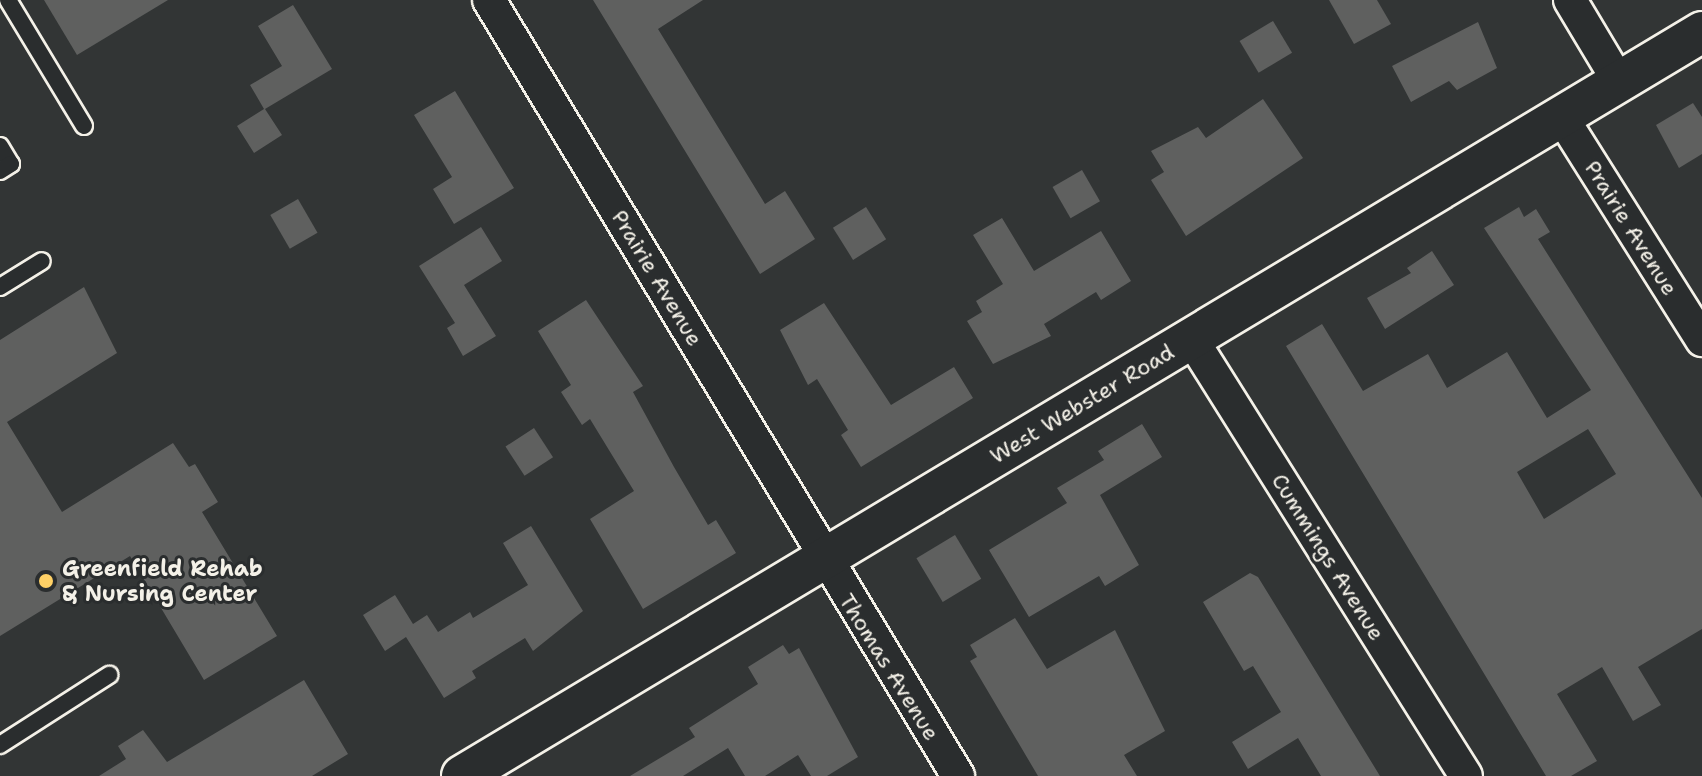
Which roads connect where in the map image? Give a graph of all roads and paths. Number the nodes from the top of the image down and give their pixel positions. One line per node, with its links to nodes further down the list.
1 (8, 0): 7 (lane)
2 (489, 0): 14 (street, Prairie Avenue)
3 (1570, 0): 5 (street)
4 (1702, 32): 5 (street, West Webster Road)
5 (1619, 82): 6 (street, West Webster Road)
6 (1561, 116): 12 (street, West Webster Road); 13 (street, Prairie Avenue)
7 (84, 126)
8 (0, 146): 9 (lane)
9 (0, 171)
10 (42, 261): 11 (lane)
11 (0, 287)
12 (1191, 338): 14 (street, West Webster Road); 19 (street, Cummings Avenue)
13 (1702, 340)
14 (823, 557): 17 (street, West Webster Road); 18 (street, Thomas Avenue)
15 (109, 675): 16 (lane)
16 (0, 745)
17 (462, 776)
18 (958, 776)
19 (1466, 776)

